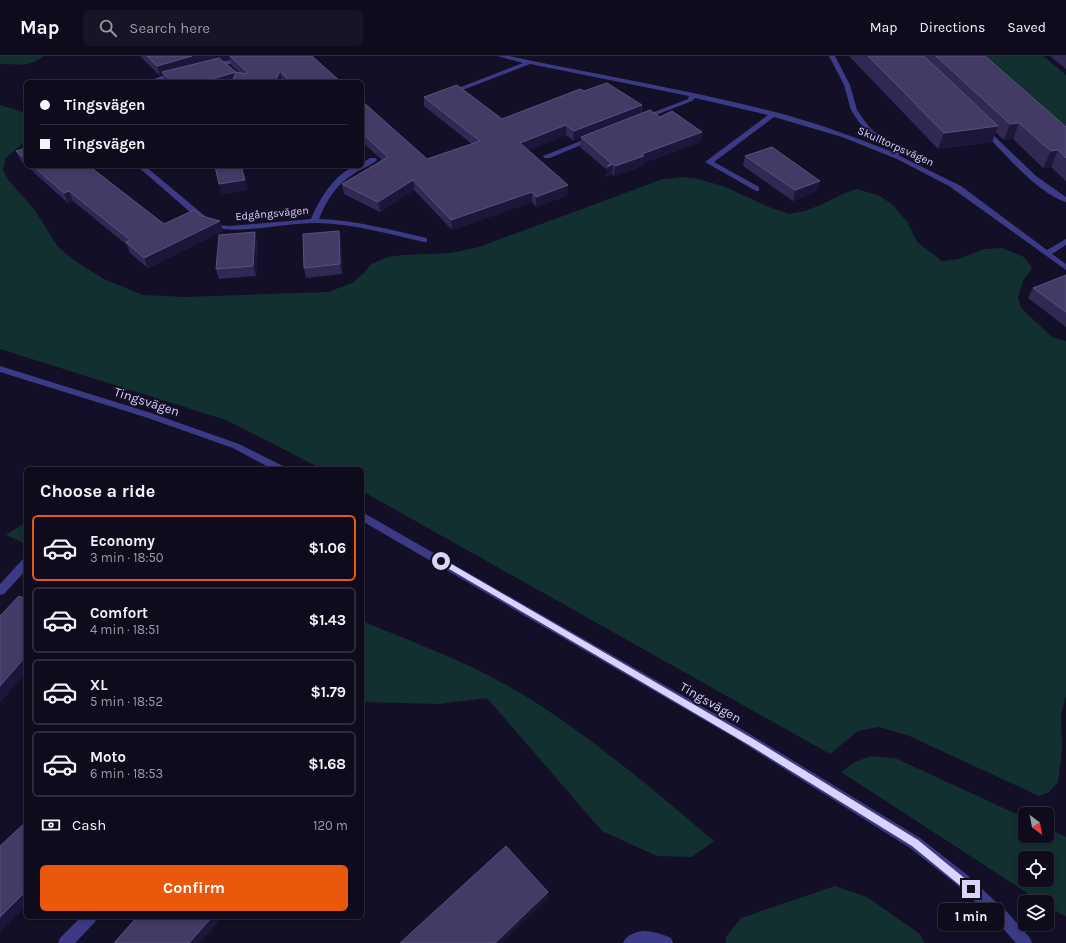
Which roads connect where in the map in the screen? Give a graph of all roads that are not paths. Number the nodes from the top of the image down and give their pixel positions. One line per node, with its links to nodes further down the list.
1 (268, 56): 6 (street)
2 (500, 56): 5 (street, Skulltorpsvägen)
3 (543, 56): 5 (street)
4 (832, 56): 17 (street)
5 (532, 62): 11 (street); 12 (street, Skulltorpsvägen)
6 (224, 63): 7 (street); 8 (street)
7 (202, 67)
8 (229, 68)
9 (180, 72): 10 (street)
10 (154, 80)
11 (448, 94)
12 (694, 95): 13 (street, Skulltorpsvägen); 14 (street)
13 (772, 114): 17 (street, Skulltorpsvägen); 23 (street)
14 (634, 122)
15 (978, 123): 24 (street)
16 (598, 136): 18 (street)
17 (894, 155): 28 (street, Skulltorpsvägen)
18 (547, 156)
19 (373, 160): 20 (street)
20 (364, 165)
21 (143, 168): 25 (street, Edgångsvägen)
22 (359, 168): 25 (street)
23 (756, 189)
24 (1066, 200)
25 (314, 221): 26 (street, Edgångsvägen)
26 (424, 240)
27 (1066, 241): 28 (street)
28 (1047, 254): 29 (street, Skulltorpsvägen)
29 (1066, 268)
30 (0, 369): 31 (street, Tingsvägen)
31 (276, 467)
32 (364, 517): 39 (street, Tingsvägen)
33 (24, 565): 34 (street)
34 (0, 591)
35 (88, 919): 36 (street)
36 (66, 943)
37 (630, 943): 38 (street)
38 (666, 943)
39 (1025, 943)

